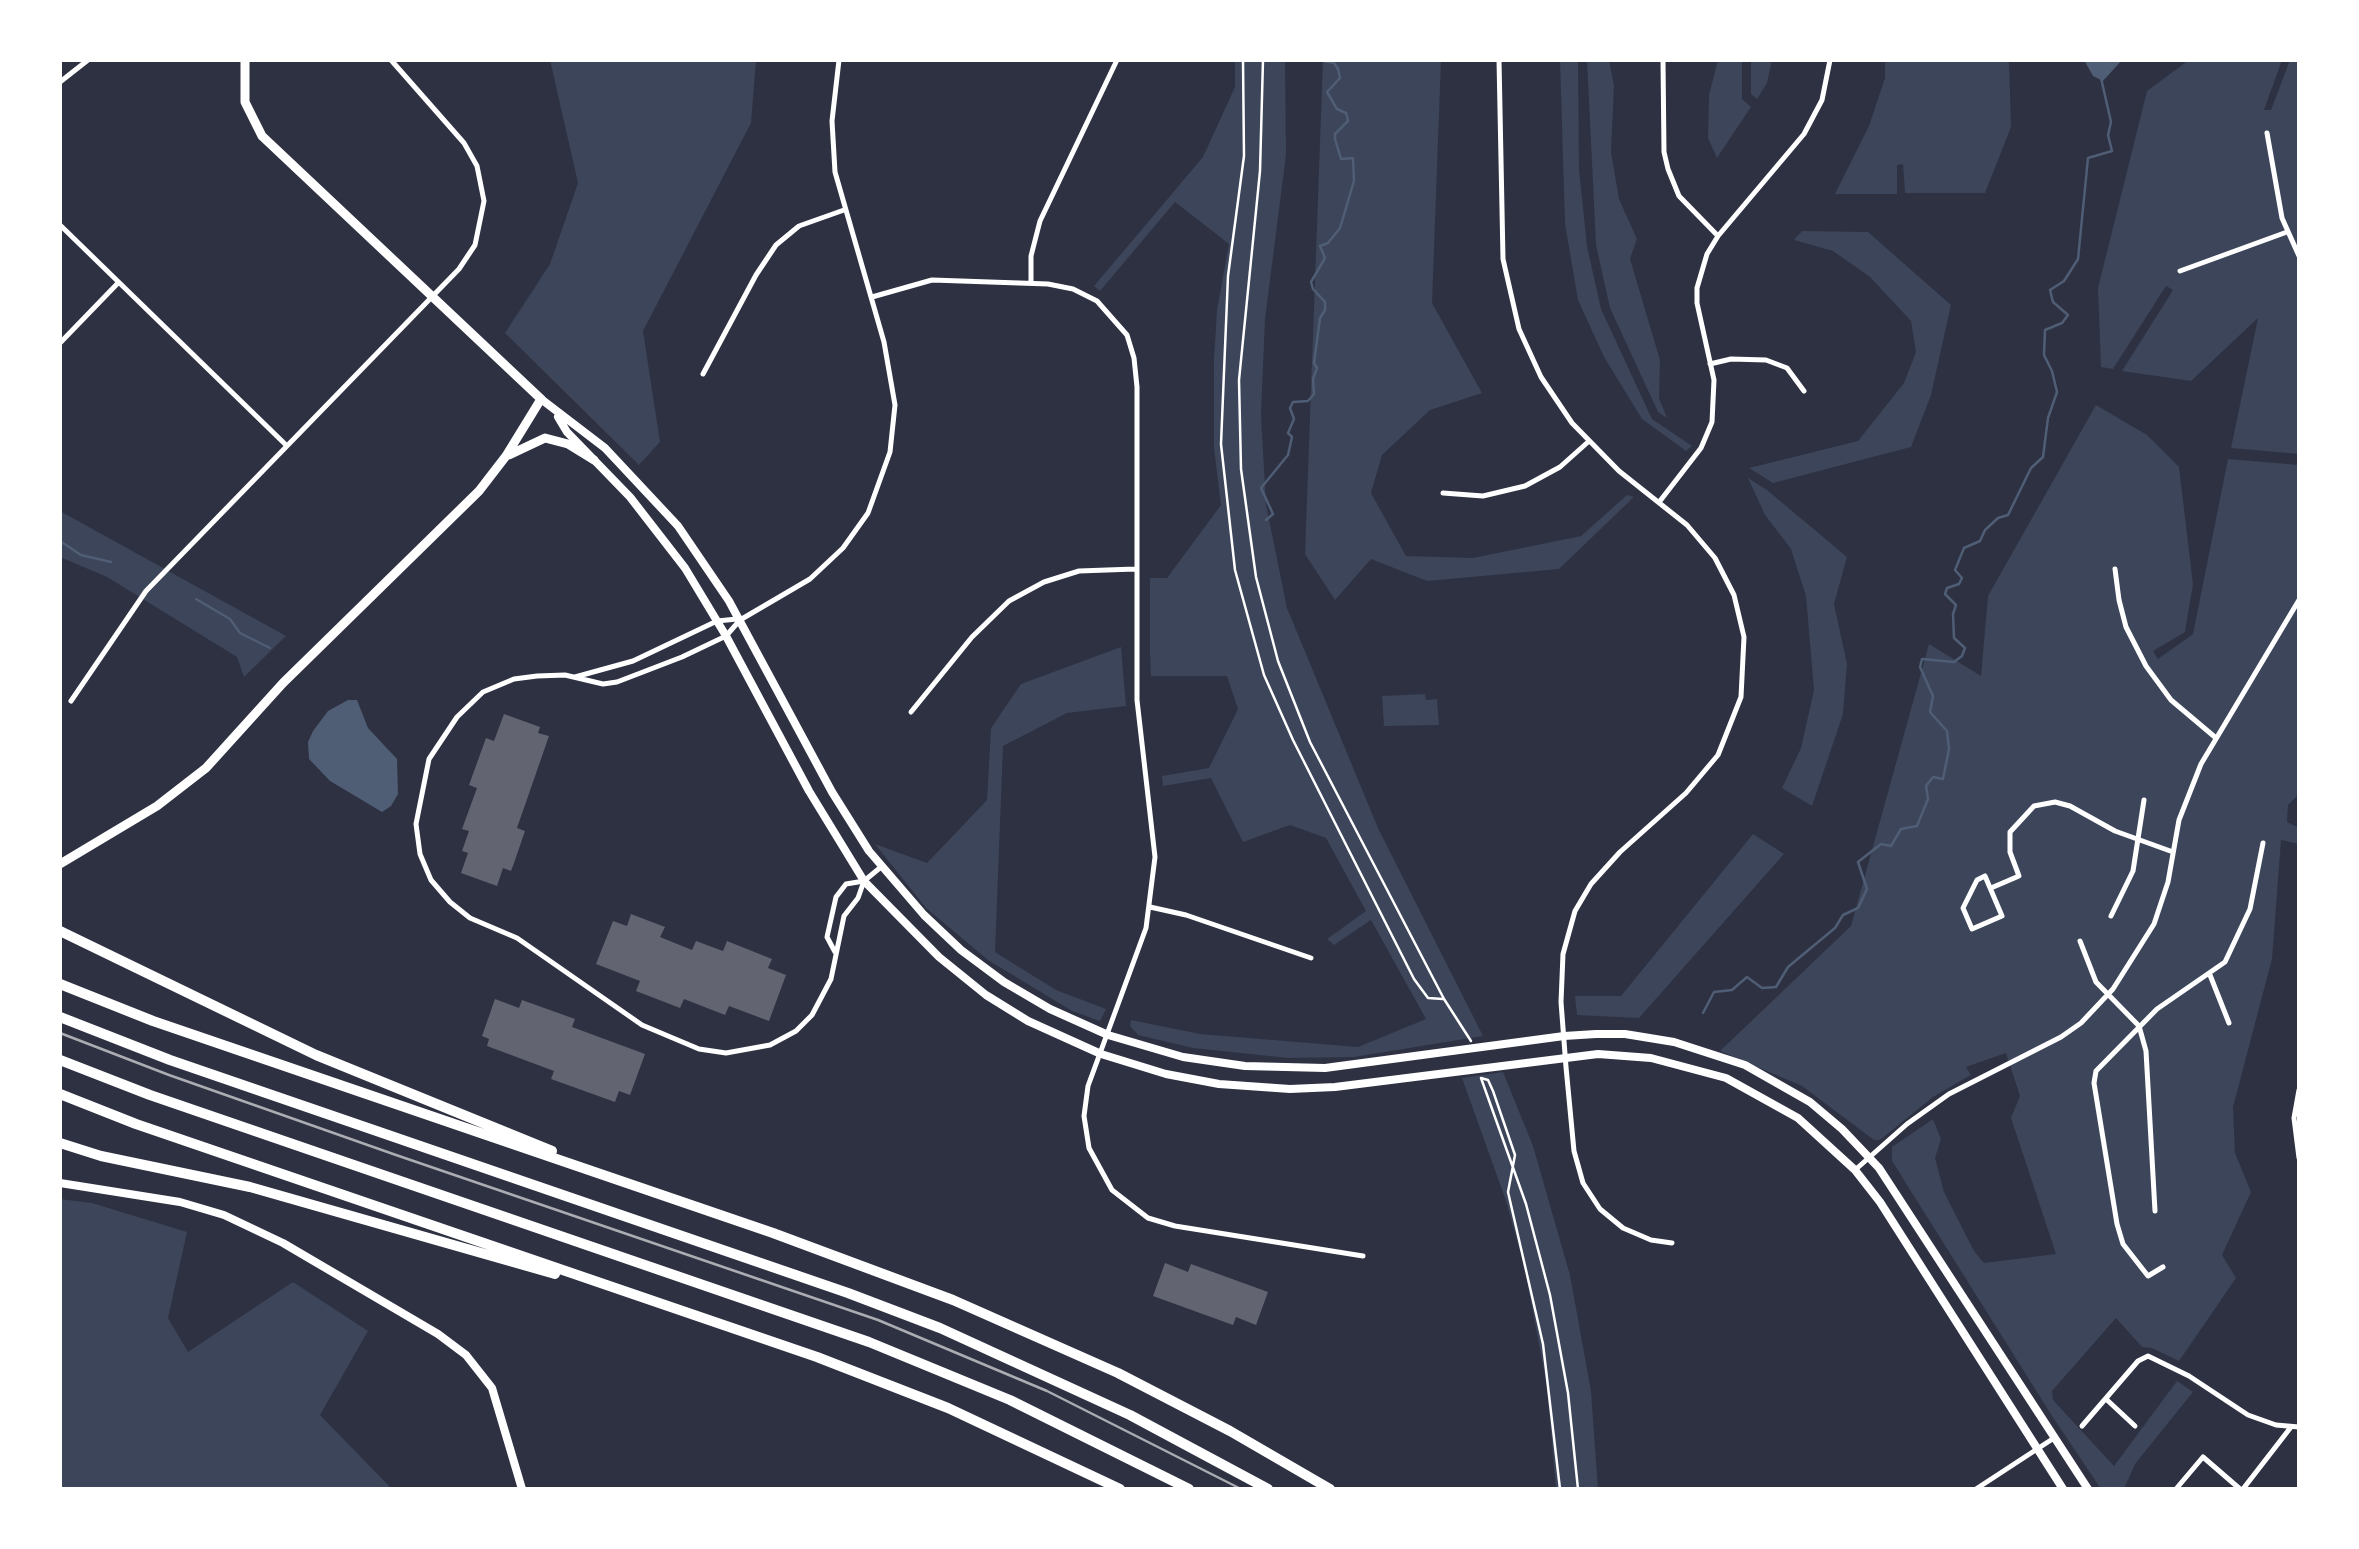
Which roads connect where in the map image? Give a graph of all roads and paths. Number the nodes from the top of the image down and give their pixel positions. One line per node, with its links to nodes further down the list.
1 (88, 60): 11 (street)
2 (245, 60): 21 (main road)
3 (391, 60): 21 (street)
4 (839, 60): 13 (street)
5 (1117, 60): 19 (street)
6 (1244, 60): 62 (path)
7 (1263, 60): 62 (path)
8 (1498, 60): 29 (street)
9 (1663, 60): 16 (street)
10 (1830, 60): 16 (street)
11 (60, 82)
12 (2267, 133): 15 (street)
13 (844, 210): 22 (street); 25 (street)
14 (60, 225): 20 (street)
15 (2287, 232): 17 (street); 18 (street)
16 (1718, 236): 24 (street)
17 (2299, 256)
18 (2180, 271)
19 (1031, 283): 22 (street); 36 (street)
20 (118, 284): 23 (street); 30 (street)
21 (431, 297): 27 (main road); 30 (street)
22 (870, 297): 38 (street)
23 (60, 343)
24 (1710, 364): 26 (street); 34 (street)
25 (703, 374)
26 (1804, 391)
27 (541, 399): 28 (main road); 31 (main road)
28 (556, 413): 32 (main road); 38 (main road)
29 (1588, 442): 33 (street); 34 (street)
30 (285, 444): 42 (street)
31 (506, 456): 32 (main road); 49 (main road)
32 (594, 460): 39 (main road)
33 (1443, 493)
34 (1660, 501): 67 (street)
35 (2115, 569): 44 (street)
36 (1135, 570): 43 (street); 53 (street)
37 (2299, 600): 44 (street)
38 (740, 620): 39 (street); 40 (street); 50 (main road)
39 (717, 621): 40 (main road); 41 (street)
40 (726, 636): 41 (street); 51 (main road)
41 (575, 677): 57 (street)
42 (72, 701)
43 (911, 712)
44 (2216, 738): 48 (street)
45 (2144, 800): 46 (street)
46 (2139, 840): 48 (street); 52 (street); 54 (street)
47 (2263, 843): 59 (street)
48 (2173, 852): 61 (street)
49 (60, 864)
50 (881, 867): 51 (street); 66 (main road)
51 (864, 880): 57 (street); 57 (street); 69 (main road)
52 (1991, 888): 52 (street)
53 (1150, 907): 58 (street); 66 (street)
54 (2111, 916)
55 (60, 931): 81 (highway)
56 (2080, 941): 61 (street)
57 (835, 952)
58 (1310, 958)
59 (2210, 974): 64 (street); 65 (street)
60 (60, 984): 81 (highway)
61 (2108, 995): 65 (street); 76 (street)
62 (1444, 998): 68 (path)
63 (60, 1018): 96 (highway)
64 (2229, 1023)
65 (2138, 1026): 82 (street); 85 (street)
66 (1108, 1036): 68 (main road); 69 (street)
67 (1564, 1036): 68 (main road); 70 (street); 76 (main road)
68 (1474, 1050)
69 (1100, 1054): 72 (main road); 84 (street)
70 (1566, 1058): 72 (main road); 79 (main road); 83 (street)
71 (60, 1060): 95 (highway)
72 (1480, 1073): 78 (path)
73 (2299, 1090): 77 (street)
74 (60, 1094): 86 (highway)
75 (60, 1143): 86 (highway)
76 (1870, 1157): 79 (street); 91 (main road)
77 (2299, 1158)
78 (1514, 1166): 98 (path); 99 (path)
79 (1854, 1170): 92 (main road)
80 (60, 1183): 93 (main road)
81 (659, 1195): 97 (highway)
82 (2155, 1211)
83 (1672, 1244)
84 (1363, 1256)
85 (2163, 1267)
86 (662, 1304): 94 (highway)
87 (2106, 1399): 88 (street); 89 (street); 90 (street)
88 (2082, 1426)
89 (2136, 1426)
90 (2295, 1427): 104 (street)
91 (2054, 1438): 92 (street); 102 (main road)
92 (2037, 1449): 100 (street); 101 (main road)
93 (522, 1489)
94 (1120, 1489)
95 (1189, 1489)
96 (1268, 1489)
97 (1330, 1489)
98 (1560, 1489)
99 (1578, 1489)
100 (1976, 1489)
101 (2063, 1489)
102 (2088, 1489)
103 (2176, 1489): 104 (street)
104 (2241, 1489)

